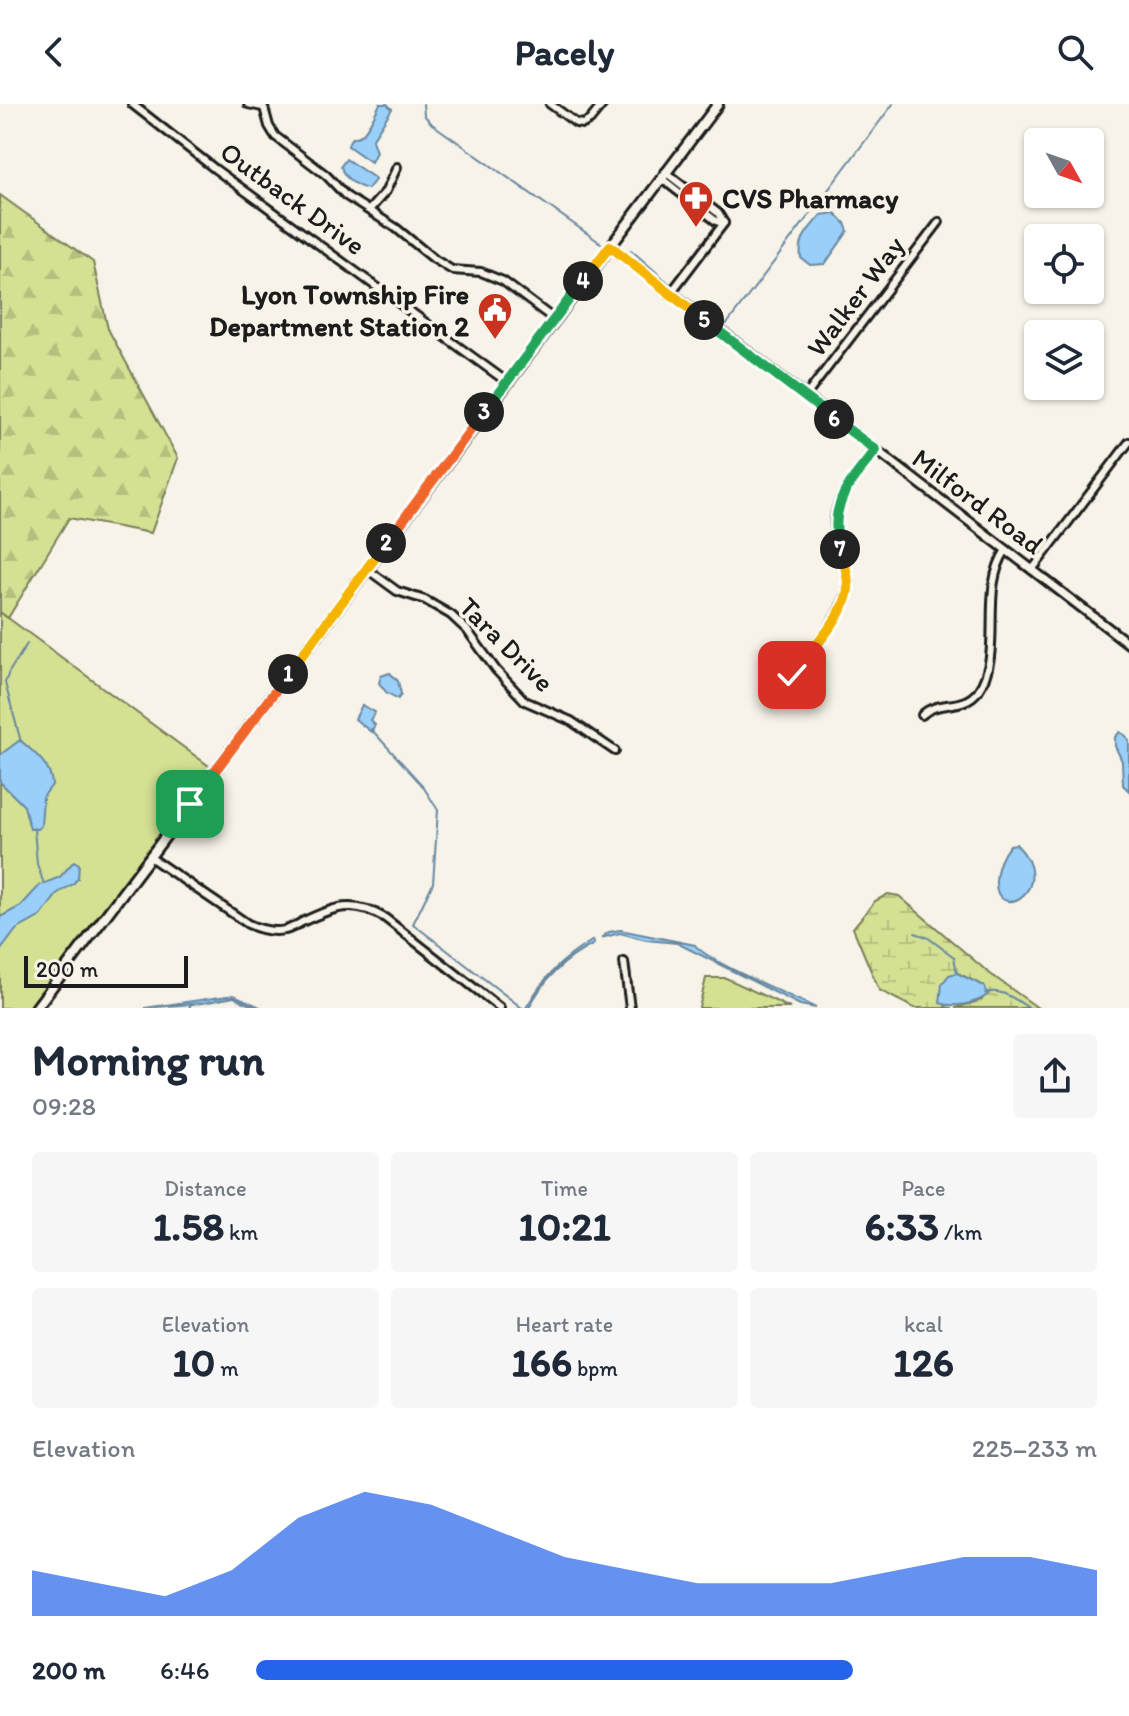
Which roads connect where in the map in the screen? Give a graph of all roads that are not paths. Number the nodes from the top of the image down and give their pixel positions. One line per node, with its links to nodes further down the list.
1 (132, 104): 14 (street, Outback Drive)
2 (248, 104): 6 (street)
3 (550, 104): 4 (street)
4 (603, 104)
5 (718, 104): 8 (main road)
6 (262, 106): 9 (street)
7 (397, 167): 9 (street)
8 (663, 175): 11 (main road); 12 (street)
9 (370, 209): 13 (street)
10 (939, 222): 15 (street, Walker Way)
11 (610, 246): 12 (street, Milford Road); 13 (main road)
12 (670, 294): 15 (street, Milford Road)
13 (555, 320): 14 (main road)
14 (507, 382): 19 (main road)
15 (805, 397): 17 (street, Milford Road)
16 (1129, 442): 20 (street)
17 (876, 450): 18 (street, Milford Road); 22 (street)
18 (1006, 550): 20 (street, Milford Road); 23 (street)
19 (367, 569): 24 (street, Tara Drive); 25 (main road)
20 (1032, 570): 21 (street, Milford Road)
21 (1128, 641)
22 (772, 693)
23 (922, 715)
24 (615, 751)
25 (150, 857): 27 (main road); 28 (street)
26 (624, 962): 29 (street)
27 (36, 1008)
28 (500, 1008)
29 (630, 1008)

